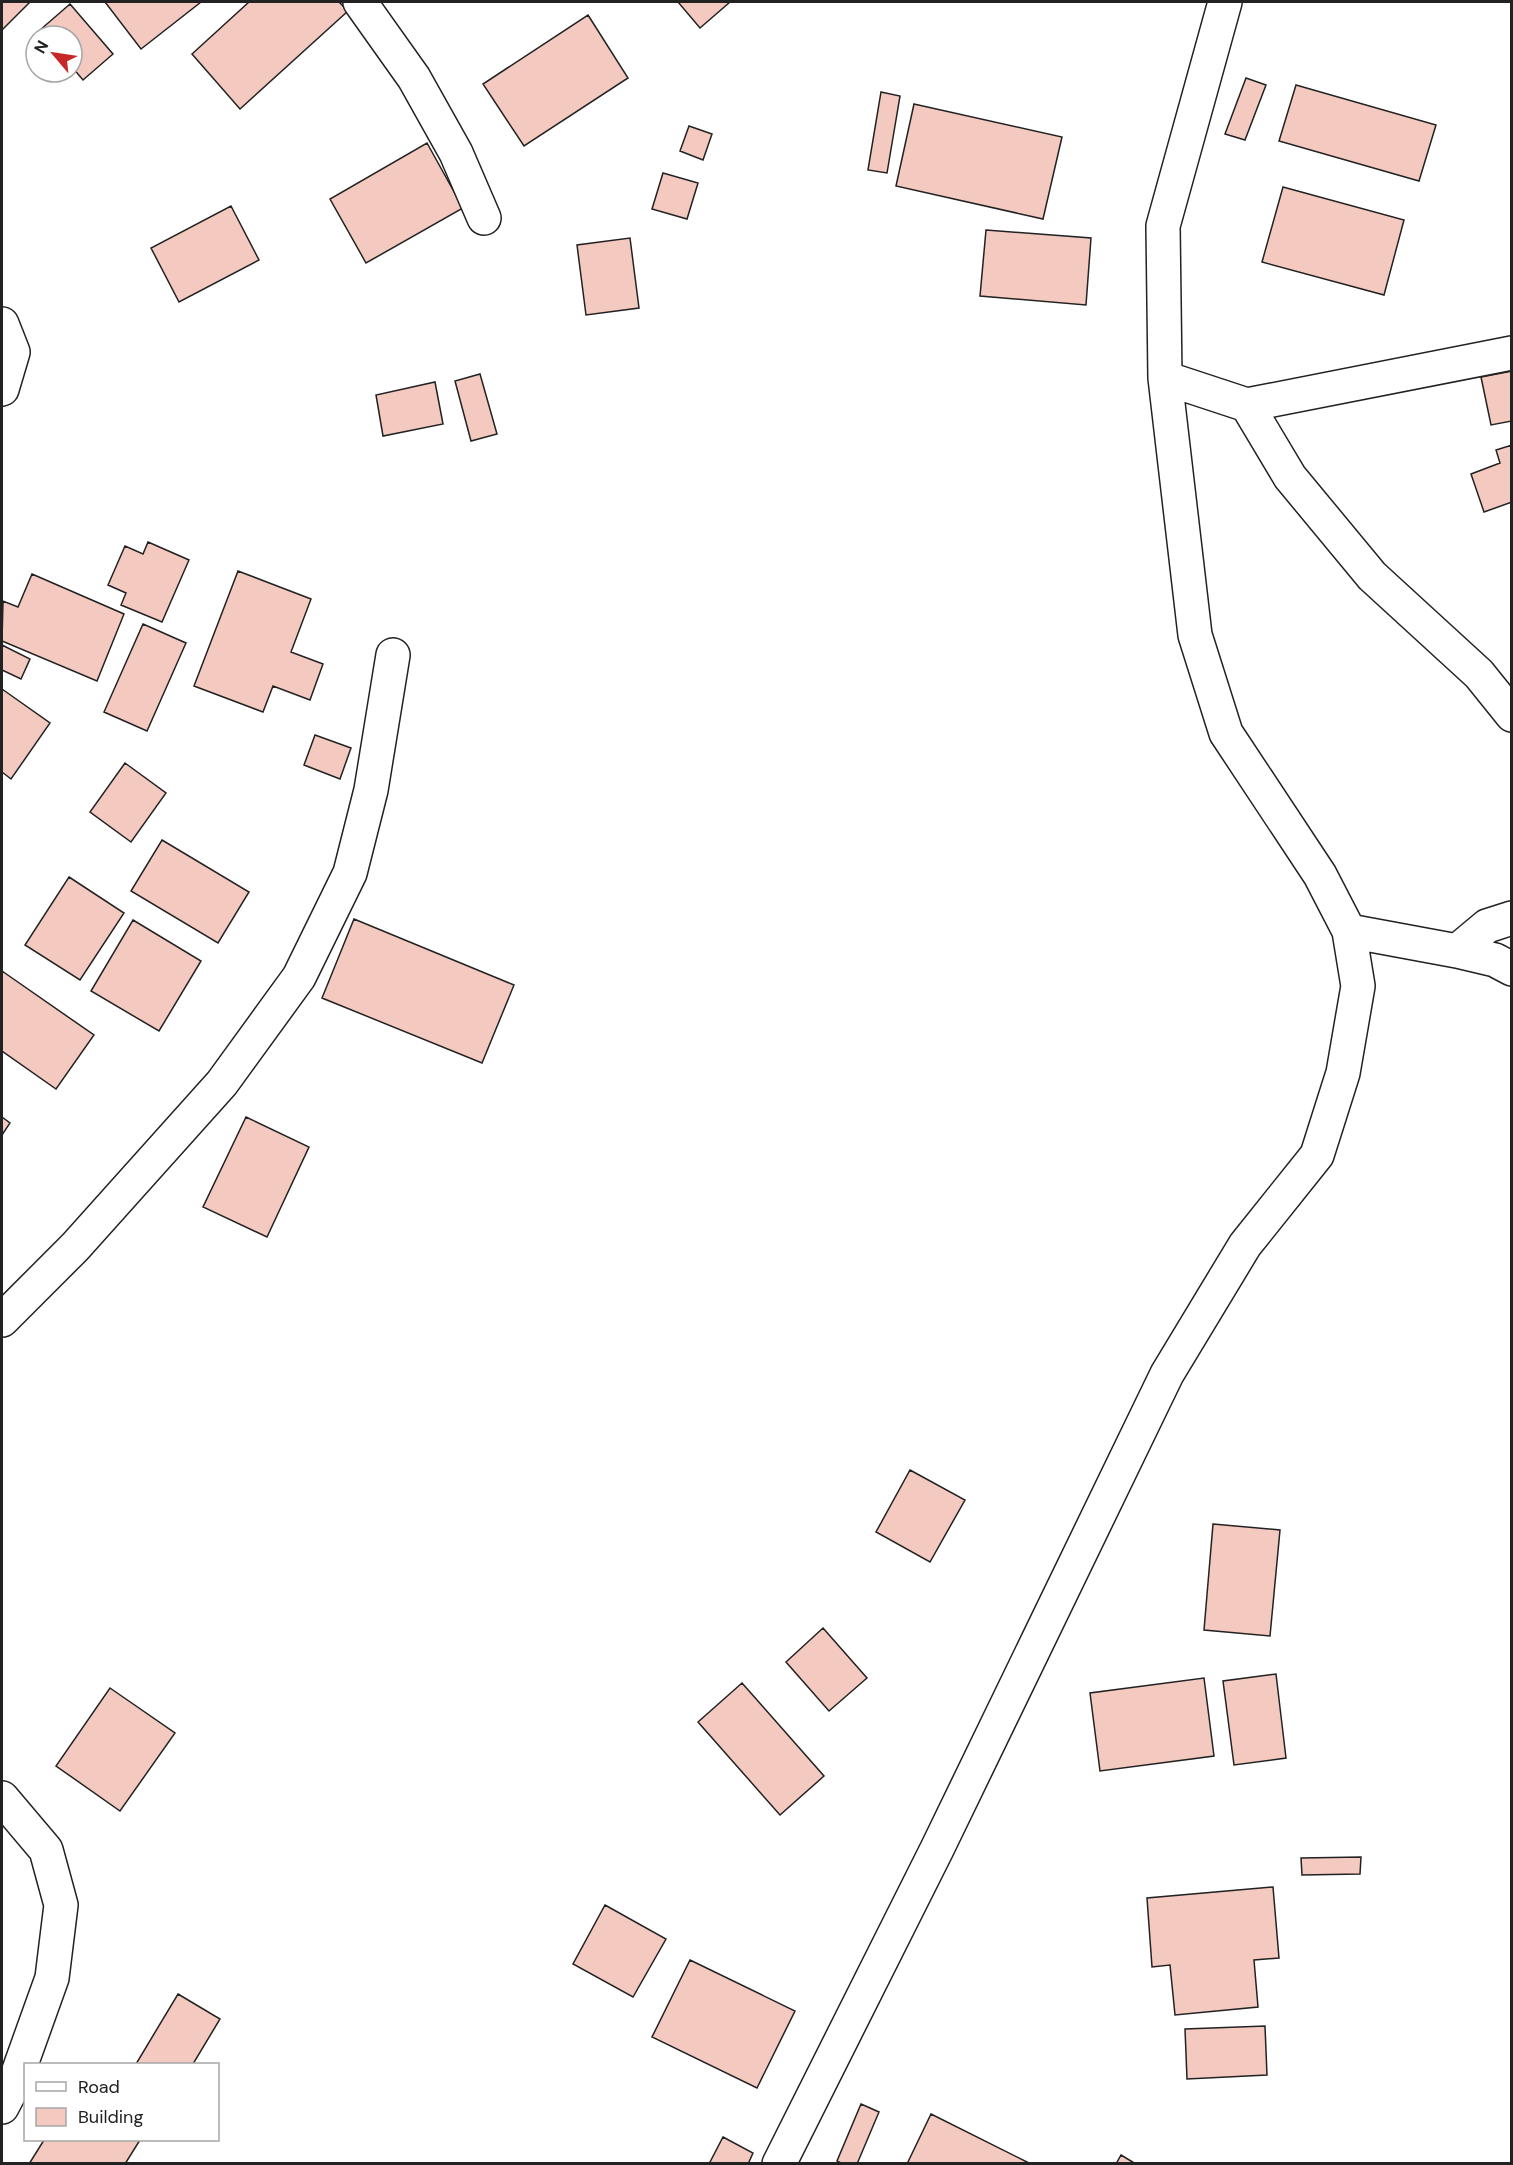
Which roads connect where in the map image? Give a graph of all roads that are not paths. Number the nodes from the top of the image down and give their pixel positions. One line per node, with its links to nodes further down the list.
1 (360, 2): 3 (street)
2 (1225, 2): 6 (street)
3 (484, 218)
4 (2, 324): 7 (street)
5 (1512, 353): 8 (street)
6 (1165, 378): 8 (street); 12 (street)
7 (2, 389)
8 (1247, 405): 10 (street)
9 (393, 655): 15 (street)
10 (1512, 715)
11 (1512, 918): 13 (street)
12 (1349, 931): 13 (street); 18 (street)
13 (1457, 951): 14 (street)
14 (1512, 969)
15 (2, 1320)
16 (2, 1798): 17 (street)
17 (2, 2107)
18 (779, 2163)

